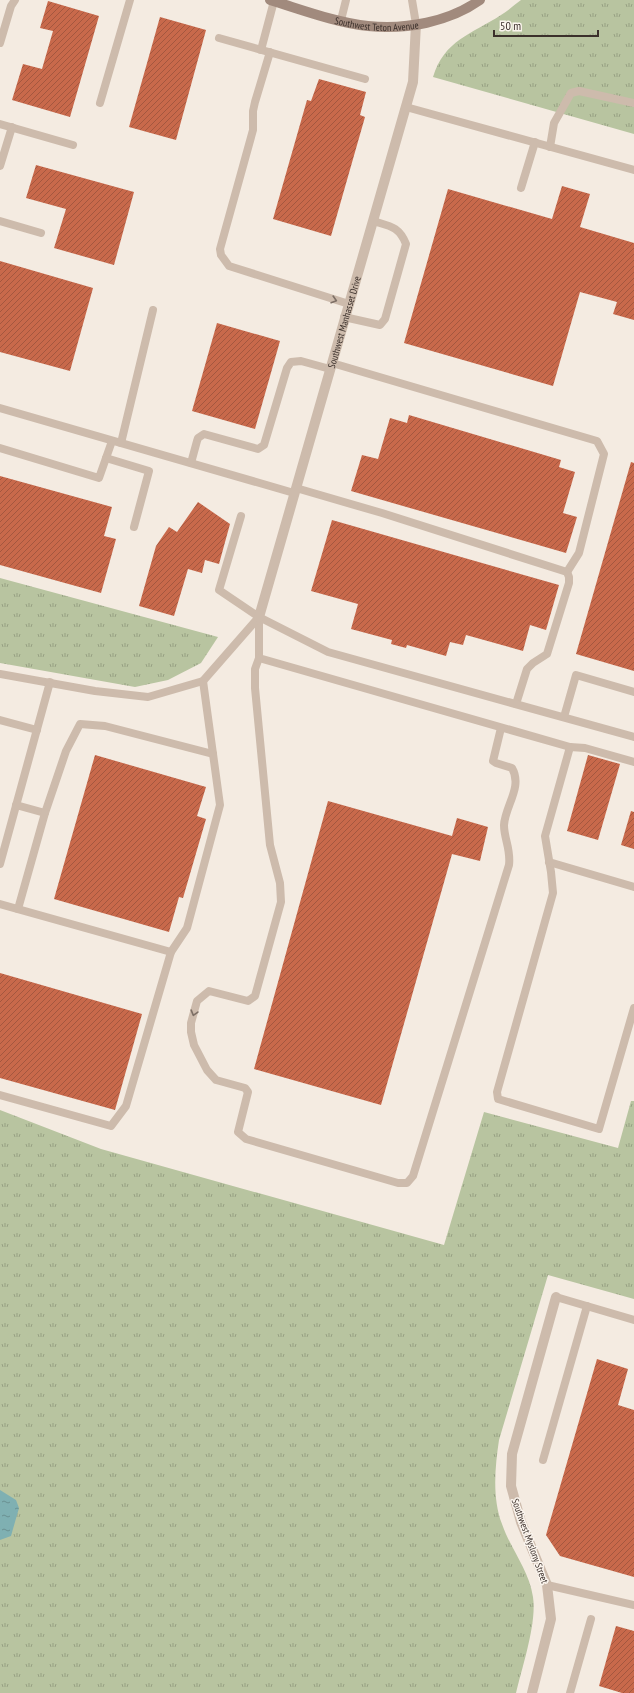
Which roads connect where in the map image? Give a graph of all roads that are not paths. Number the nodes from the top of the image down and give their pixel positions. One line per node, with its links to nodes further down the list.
1 (15, 0): 10 (lane)
2 (130, 0): 14 (lane)
3 (346, 0): 7 (lane)
4 (412, 0): 8 (lane)
5 (480, 0): 8 (street, Southwest Teton Avenue)
6 (272, 1): 7 (street, Southwest Teton Avenue); 11 (lane)
7 (341, 20): 8 (street, Southwest Teton Avenue)
8 (416, 24): 16 (street, Southwest Manhasset Drive)
9 (219, 38): 11 (lane)
10 (0, 43)
11 (261, 50): 12 (lane)
12 (270, 52): 13 (lane); 28 (lane, one-way to 28)
13 (365, 79)
14 (100, 103)
15 (634, 103): 21 (lane)
16 (406, 107): 19 (lane); 26 (street, Southwest Manhasset Drive)
17 (0, 124): 18 (lane)
18 (12, 128): 20 (lane); 22 (lane)
19 (535, 142): 21 (lane); 24 (lane)
20 (73, 145)
21 (550, 147): 23 (lane)
22 (0, 166)
23 (634, 170)
24 (521, 188)
25 (0, 221): 27 (lane)
26 (373, 221): 28 (street, Southwest Manhasset Drive); 30 (lane)
27 (41, 233)
28 (349, 304): 30 (street, Southwest Manhasset Drive)
29 (153, 310): 34 (lane)
30 (344, 317): 31 (street, Southwest Manhasset Drive)
31 (331, 366): 37 (lane); 38 (street, Southwest Manhasset Drive); 41 (lane)
32 (0, 408): 33 (lane)
33 (112, 440): 34 (lane); 36 (lane)
34 (121, 443): 37 (lane)
35 (0, 448): 36 (lane)
36 (106, 458): 40 (lane)
37 (191, 463): 38 (lane)
38 (295, 490): 41 (lane); 42 (street, Southwest Manhasset Drive)
39 (241, 516): 42 (lane)
40 (134, 527)
41 (567, 572): 48 (lane)
42 (259, 617): 43 (lane); 45 (lane); 48 (lane)
43 (259, 658): 51 (lane); 51 (lane, one-way to 51)
44 (0, 674): 46 (lane)
45 (203, 681): 46 (lane); 55 (lane)
46 (50, 682): 52 (lane)
47 (634, 692): 49 (lane)
48 (516, 704): 49 (lane)
49 (564, 717): 53 (lane)
50 (0, 720): 52 (lane)
51 (501, 728): 54 (lane)
52 (37, 730): 57 (lane)
53 (634, 737)
54 (570, 747): 56 (lane); 60 (lane)
55 (213, 754): 58 (lane); 65 (lane)
56 (634, 762)
57 (16, 805): 58 (lane); 59 (lane)
58 (45, 813): 64 (lane)
59 (1, 854): 61 (lane)
60 (549, 862): 62 (lane); 66 (lane)
61 (0, 864)
62 (634, 887)
63 (0, 904): 64 (lane)
64 (18, 909): 65 (lane)
65 (171, 952): 67 (lane)
66 (634, 1008)
67 (0, 1095)
68 (556, 1297): 69 (lane); 72 (street, Southwest Myslony Street)
69 (587, 1306): 70 (lane); 71 (lane)
70 (634, 1320)
71 (542, 1460)
72 (547, 1585): 73 (lane); 75 (street, Southwest Myslony Street)
73 (634, 1605)
74 (591, 1619): 76 (lane)
75 (532, 1693)
76 (570, 1693)

